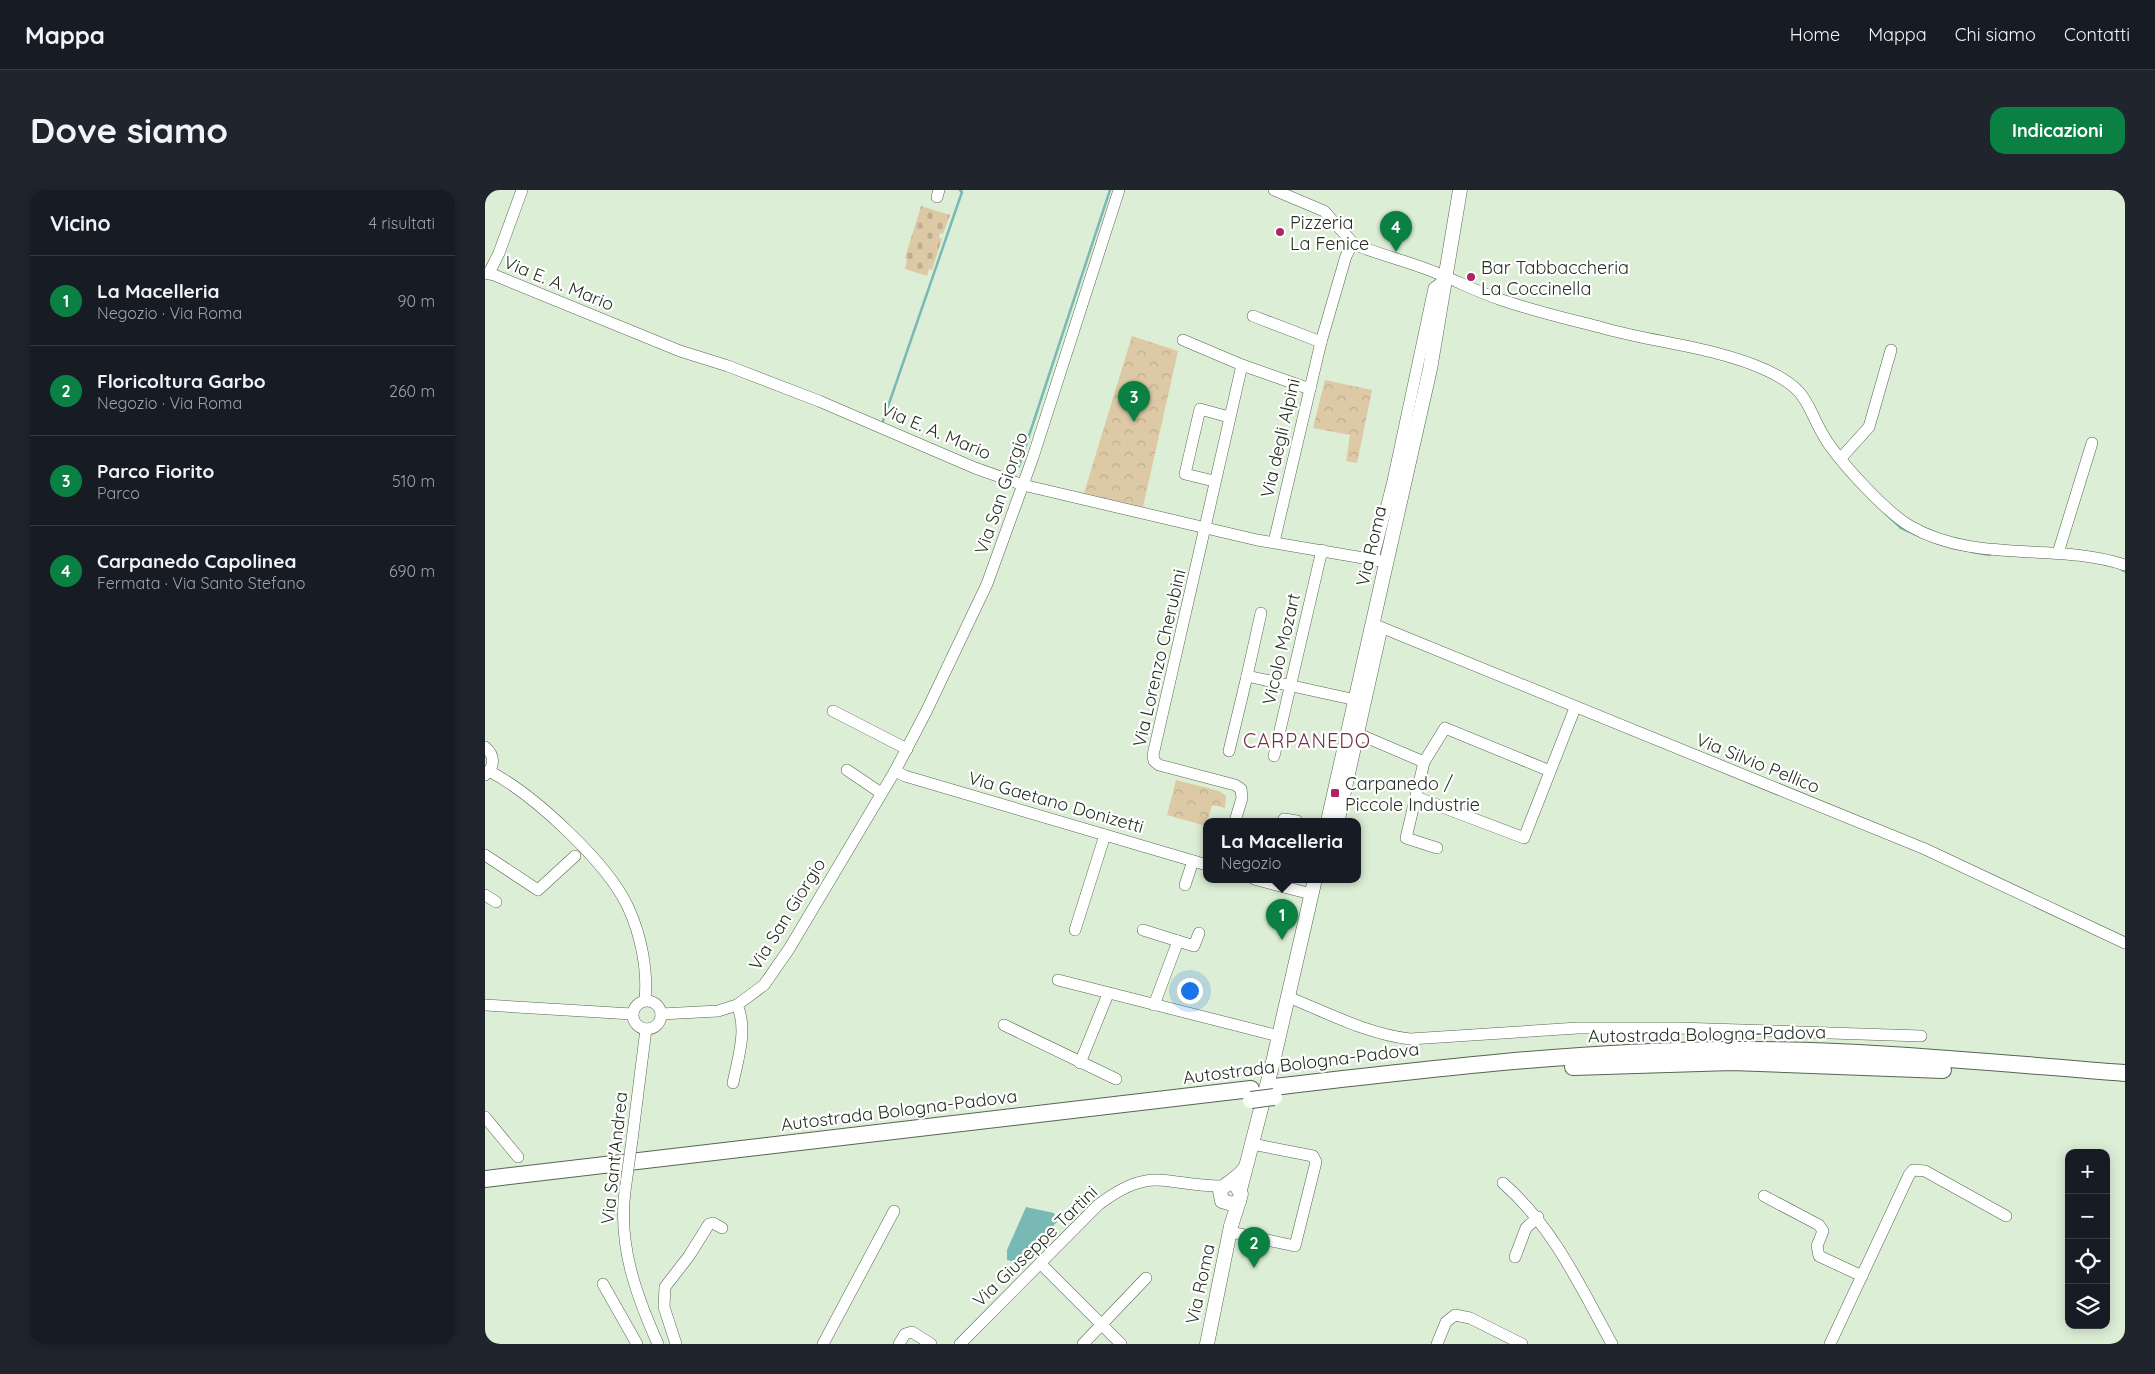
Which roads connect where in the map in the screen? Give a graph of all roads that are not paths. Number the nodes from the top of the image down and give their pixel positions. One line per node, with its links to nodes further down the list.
1 (522, 190): 7 (street)
2 (1119, 190): 19 (street, Via San Giorgio)
3 (1274, 190): 5 (street)
4 (1460, 190): 8 (main road, Via Roma)
5 (1292, 193): 6 (street)
6 (1353, 243): 8 (street); 11 (street, Via degli Alpini)
7 (487, 273): 19 (street, Via E. A. Mario)
8 (1447, 278): 17 (street); 24 (main road, Via Roma)
9 (1253, 316): 11 (street)
10 (1183, 340): 13 (street)
11 (1321, 342): 14 (street, Via degli Alpini)
12 (1891, 350): 17 (street)
13 (1242, 365): 14 (street); 15 (street)
14 (1310, 389): 21 (street, Via degli Alpini)
15 (1229, 417): 18 (street); 18 (street)
16 (2092, 443): 23 (street)
17 (1841, 458): 23 (street)
18 (1213, 481): 20 (street)
19 (1023, 485): 20 (street, Via E. A. Mario); 35 (street, Via San Giorgio)
20 (1204, 527): 21 (street, Via E. A. Mario); 45 (street, Via Lorenzo Cherubini)
21 (1274, 542): 22 (street, Via E. A. Mario)
22 (1322, 550): 24 (street, Via E. A. Mario); 29 (street, Vicolo Mozart)
23 (2058, 553): 25 (street)
24 (1380, 561): 27 (main road, Via Roma)
25 (2125, 565)
26 (1261, 613): 28 (street)
27 (1377, 626): 30 (main road, Via Roma); 31 (street, Via Silvio Pellico); 33 (street, Via Roma)
28 (1247, 676): 29 (street); 36 (street)
29 (1291, 686): 30 (street); 37 (street, Vicolo Mozart)
30 (1355, 700): 33 (main road, Via Roma)
31 (1575, 708): 41 (street); 64 (street, Via Silvio Pellico)
32 (833, 710): 35 (street)
33 (1354, 732): 38 (street); 46 (main road, Via Roma); 47 (street, Via Roma)
34 (485, 747): 42 (street)
35 (907, 749): 40 (street, Via San Giorgio)
36 (1229, 751)
37 (1275, 756)
38 (1424, 762): 41 (street); 44 (street)
39 (847, 770): 43 (street)
40 (895, 771): 43 (street, Via San Giorgio); 48 (street, Via Gaetano Donizetti)
41 (1550, 771): 44 (street)
42 (487, 773): 68 (street)
43 (881, 793): 70 (street, Via San Giorgio)
44 (1417, 797): 49 (street)
45 (1236, 818)
46 (1329, 818)
47 (1340, 818)
48 (1105, 835): 52 (street, Via Gaetano Donizetti); 60 (street)
49 (1437, 848)
50 (485, 855): 51 (street)
51 (575, 856)
52 (1193, 861): 53 (street, Via Gaetano Donizetti); 56 (street)
53 (1203, 864)
54 (1270, 883): 57 (street)
55 (1314, 883): 57 (main road)
56 (1185, 886)
57 (1311, 894): 67 (main road)
58 (485, 895): 59 (street)
59 (496, 902)
60 (1075, 930)
61 (1143, 930): 63 (street)
62 (1199, 933): 63 (street)
63 (1178, 941): 71 (street)
64 (2125, 943)
65 (1058, 980): 66 (street)
66 (1108, 994): 71 (street); 78 (street)
67 (1287, 997): 76 (main road); 77 (street)
68 (645, 1000): 72 (street); 73 (street)
69 (485, 1005): 72 (street)
70 (737, 1005): 73 (street, Via San Giorgio); 81 (street)
71 (1154, 1005): 76 (street)
72 (632, 1014): 75 (street)
73 (661, 1014): 75 (street)
74 (1004, 1025): 78 (street)
75 (646, 1030): 106 (street, Via Sant'Andrea, bridge)
76 (1279, 1036): 86 (main road)
77 (1921, 1036)
78 (1079, 1063): 80 (street)
79 (2125, 1073): 83 (highway, Autostrada Bologna-Padova)
80 (1116, 1079)
81 (733, 1083)
82 (2125, 1084): 83 (highway, Autostrada Bologna-Padova)
83 (1274, 1092): 84 (highway, Autostrada Bologna-Padova, bridge)
84 (1251, 1094): 88 (highway, Autostrada Bologna-Padova); 90 (highway, Autostrada Bologna-Padova)
85 (485, 1117): 87 (street)
86 (1253, 1144): 91 (main road); 97 (street, Via Roma)
87 (518, 1157)
88 (485, 1179)
89 (1503, 1183): 95 (street)
90 (485, 1190)
91 (1230, 1194): 97 (main road, Via Roma); 99 (street, Via Giuseppe Tartini)
92 (1764, 1196): 100 (street)
93 (894, 1211): 108 (street)
94 (2006, 1216): 100 (street)
95 (1538, 1217): 98 (street); 116 (street)
96 (722, 1228): 107 (street)
97 (1231, 1229): 114 (main road, Via Roma)
98 (1515, 1257)
99 (1040, 1263): 103 (street); 111 (street, Via Giuseppe Tartini)
100 (1862, 1276): 117 (street)
101 (1147, 1278): 103 (street)
102 (603, 1284): 105 (street)
103 (1101, 1325): 112 (street); 113 (street)
104 (1514, 1342): 115 (street)
105 (637, 1344)
106 (657, 1344)
107 (676, 1344)
108 (823, 1344)
109 (899, 1344): 110 (street)
110 (931, 1344)
111 (960, 1344)
112 (1083, 1344)
113 (1121, 1344)
114 (1207, 1344)
115 (1437, 1344)
116 (1612, 1344)
117 (1830, 1344)

